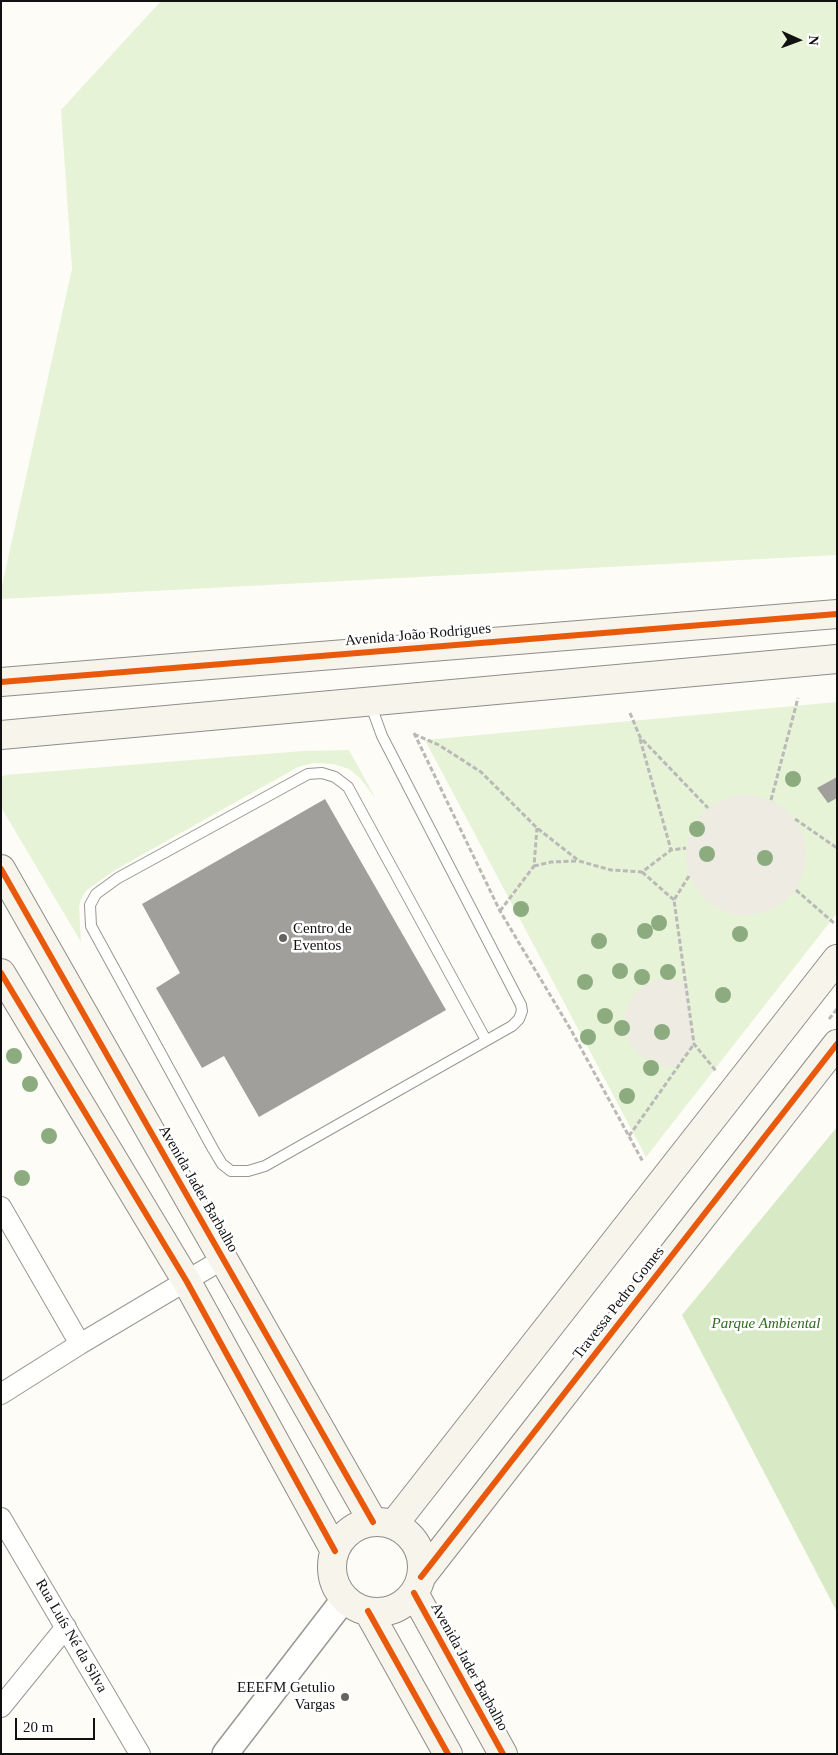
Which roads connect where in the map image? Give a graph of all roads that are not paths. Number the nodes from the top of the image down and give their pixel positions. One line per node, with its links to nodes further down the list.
1 (837, 614): 3 (main road, Avenida João Rodrigues)
2 (837, 659): 4 (main road)
3 (1, 682)
4 (370, 702): 5 (main road); 9 (lane)
5 (1, 735)
6 (1, 869): 12 (main road, Avenida Jader Barbalho)
7 (837, 958): 17 (main road)
8 (1, 973): 13 (main road)
9 (486, 1040): 9 (lane)
10 (837, 1044): 19 (main road, Travessa Pedro Gomes)
11 (1, 1207): 14 (street)
12 (224, 1258): 13 (street); 17 (main road, Avenida Jader Barbalho)
13 (187, 1282): 14 (street); 18 (main road)
14 (80, 1344): 15 (street)
15 (1, 1394)
16 (1, 1518): 21 (street, Rua Luís Né da Silva)
17 (384, 1523): 18 (main road); 19 (main road)
18 (335, 1551): 20 (main road)
19 (417, 1585): 20 (main road); 26 (main road, Avenida Jader Barbalho)
20 (357, 1604): 24 (street); 25 (main road)
21 (66, 1627): 22 (street); 23 (street, Rua Luís Né da Silva)
22 (1, 1707)
23 (140, 1754)
24 (225, 1754)
25 (448, 1754)
26 (503, 1754)

